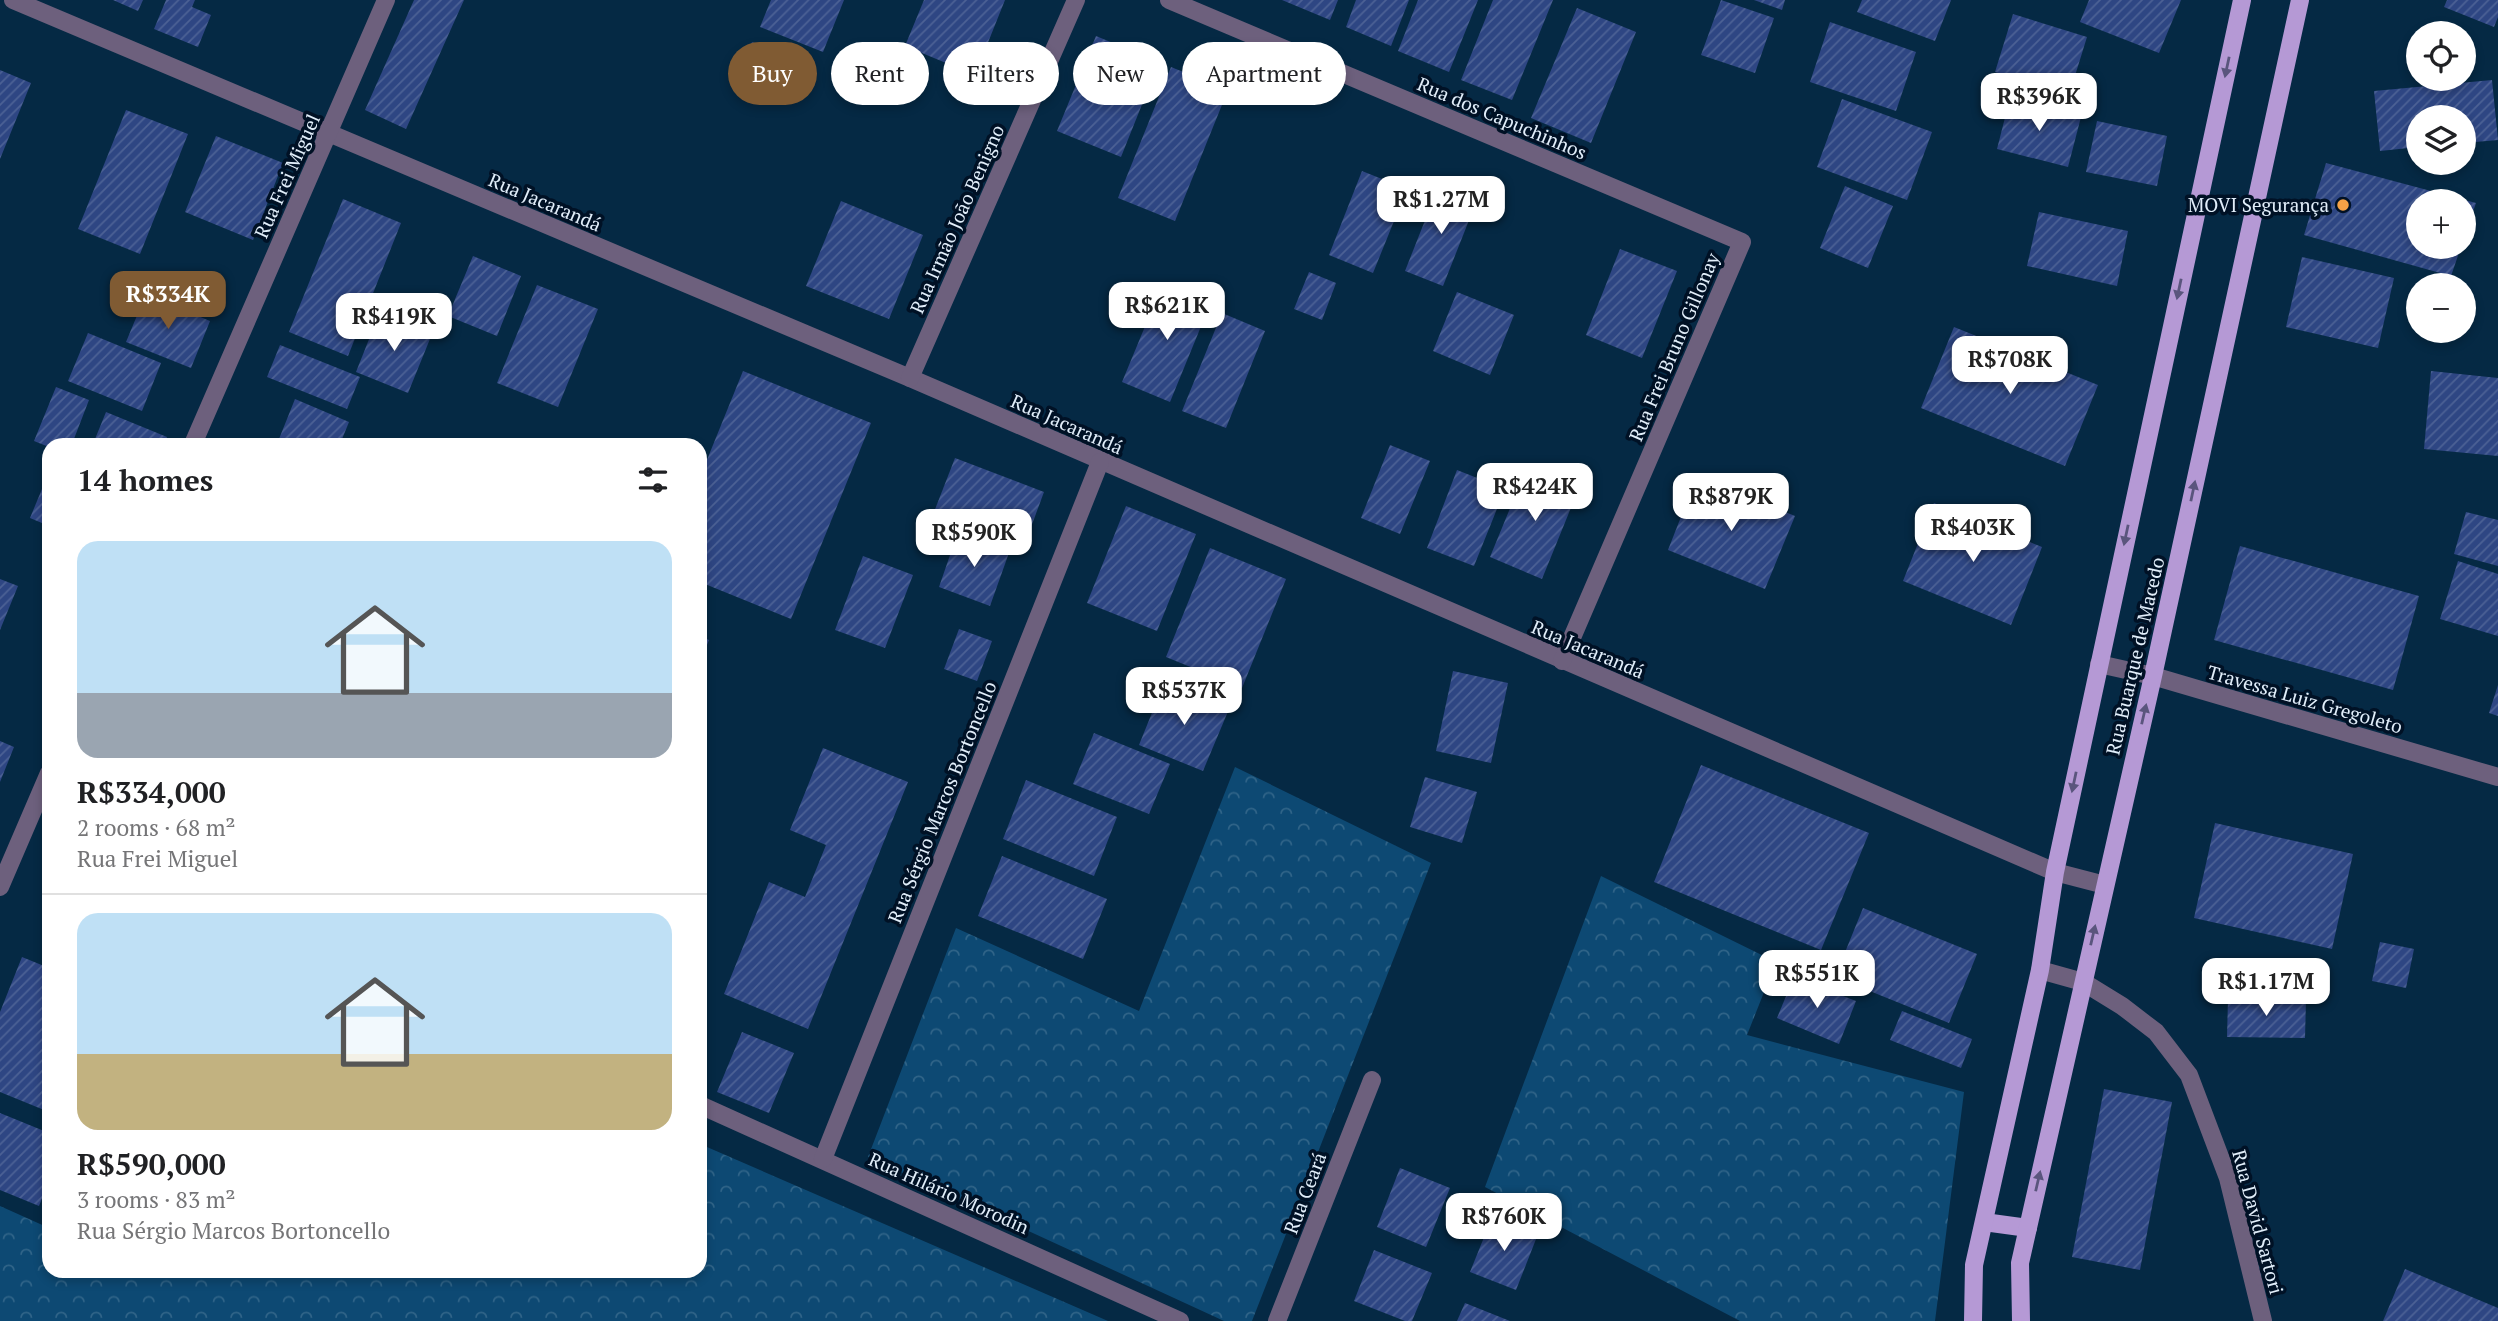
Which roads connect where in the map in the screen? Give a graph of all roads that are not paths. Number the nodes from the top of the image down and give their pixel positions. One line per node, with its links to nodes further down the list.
1 (13, 0): 7 (street, Rua Jacarandá)
2 (386, 0): 7 (street, Rua Frei Miguel)
3 (1076, 0): 9 (street, Rua Irmão João Benigno)
4 (1169, 0): 8 (street, Rua dos Capuchinhos)
5 (2242, 0): 13 (main road, Rua Buarque de Macedo, one-way to 13)
6 (2300, 0): 14 (main road, Rua Buarque de Macedo, one-way to 6)
7 (329, 133): 9 (street, Rua Jacarandá); 10 (street, Rua Frei Miguel)
8 (1742, 242): 12 (street, Rua Frei Bruno Gillonay)
9 (910, 378): 11 (street, Rua Jacarandá)
10 (196, 438)
11 (1100, 462): 12 (street, Rua Jacarandá); 24 (street, Rua Sérgio Marcos Bortoncello)
12 (1562, 661): 17 (street, Rua Jacarandá)
13 (2099, 664): 14 (street, Travessa Luiz Gregoleto); 17 (main road, Rua Buarque de Macedo, one-way to 17)
14 (2153, 676): 15 (street, Travessa Luiz Gregoleto); 18 (main road, Rua Buarque de Macedo, one-way to 14)
15 (2498, 777)
16 (41, 812): 19 (street)
17 (2055, 872): 18 (street, Rua Jacarandá); 20 (main road, Rua Buarque de Macedo)
18 (2105, 885): 21 (main road, Rua Buarque de Macedo, one-way to 18)
19 (0, 887)
20 (2040, 970): 21 (street, Rua David Sartori); 25 (main road, Rua Buarque de Macedo)
21 (2083, 982): 26 (main road, Rua Buarque de Macedo, one-way to 21); 31 (street, Rua David Sartori)
22 (1372, 1080): 28 (street, Rua Ceará)
23 (707, 1108): 24 (street, Rua Hilário Morodin)
24 (823, 1159): 27 (street, Rua Hilário Morodin)
25 (1983, 1222): 26 (main road); 29 (main road, Rua Buarque de Macedo)
26 (2028, 1228): 30 (main road, Rua Buarque de Macedo)
27 (1180, 1321)
28 (1277, 1321)
29 (1973, 1321)
30 (2021, 1321)
31 (2263, 1321)

